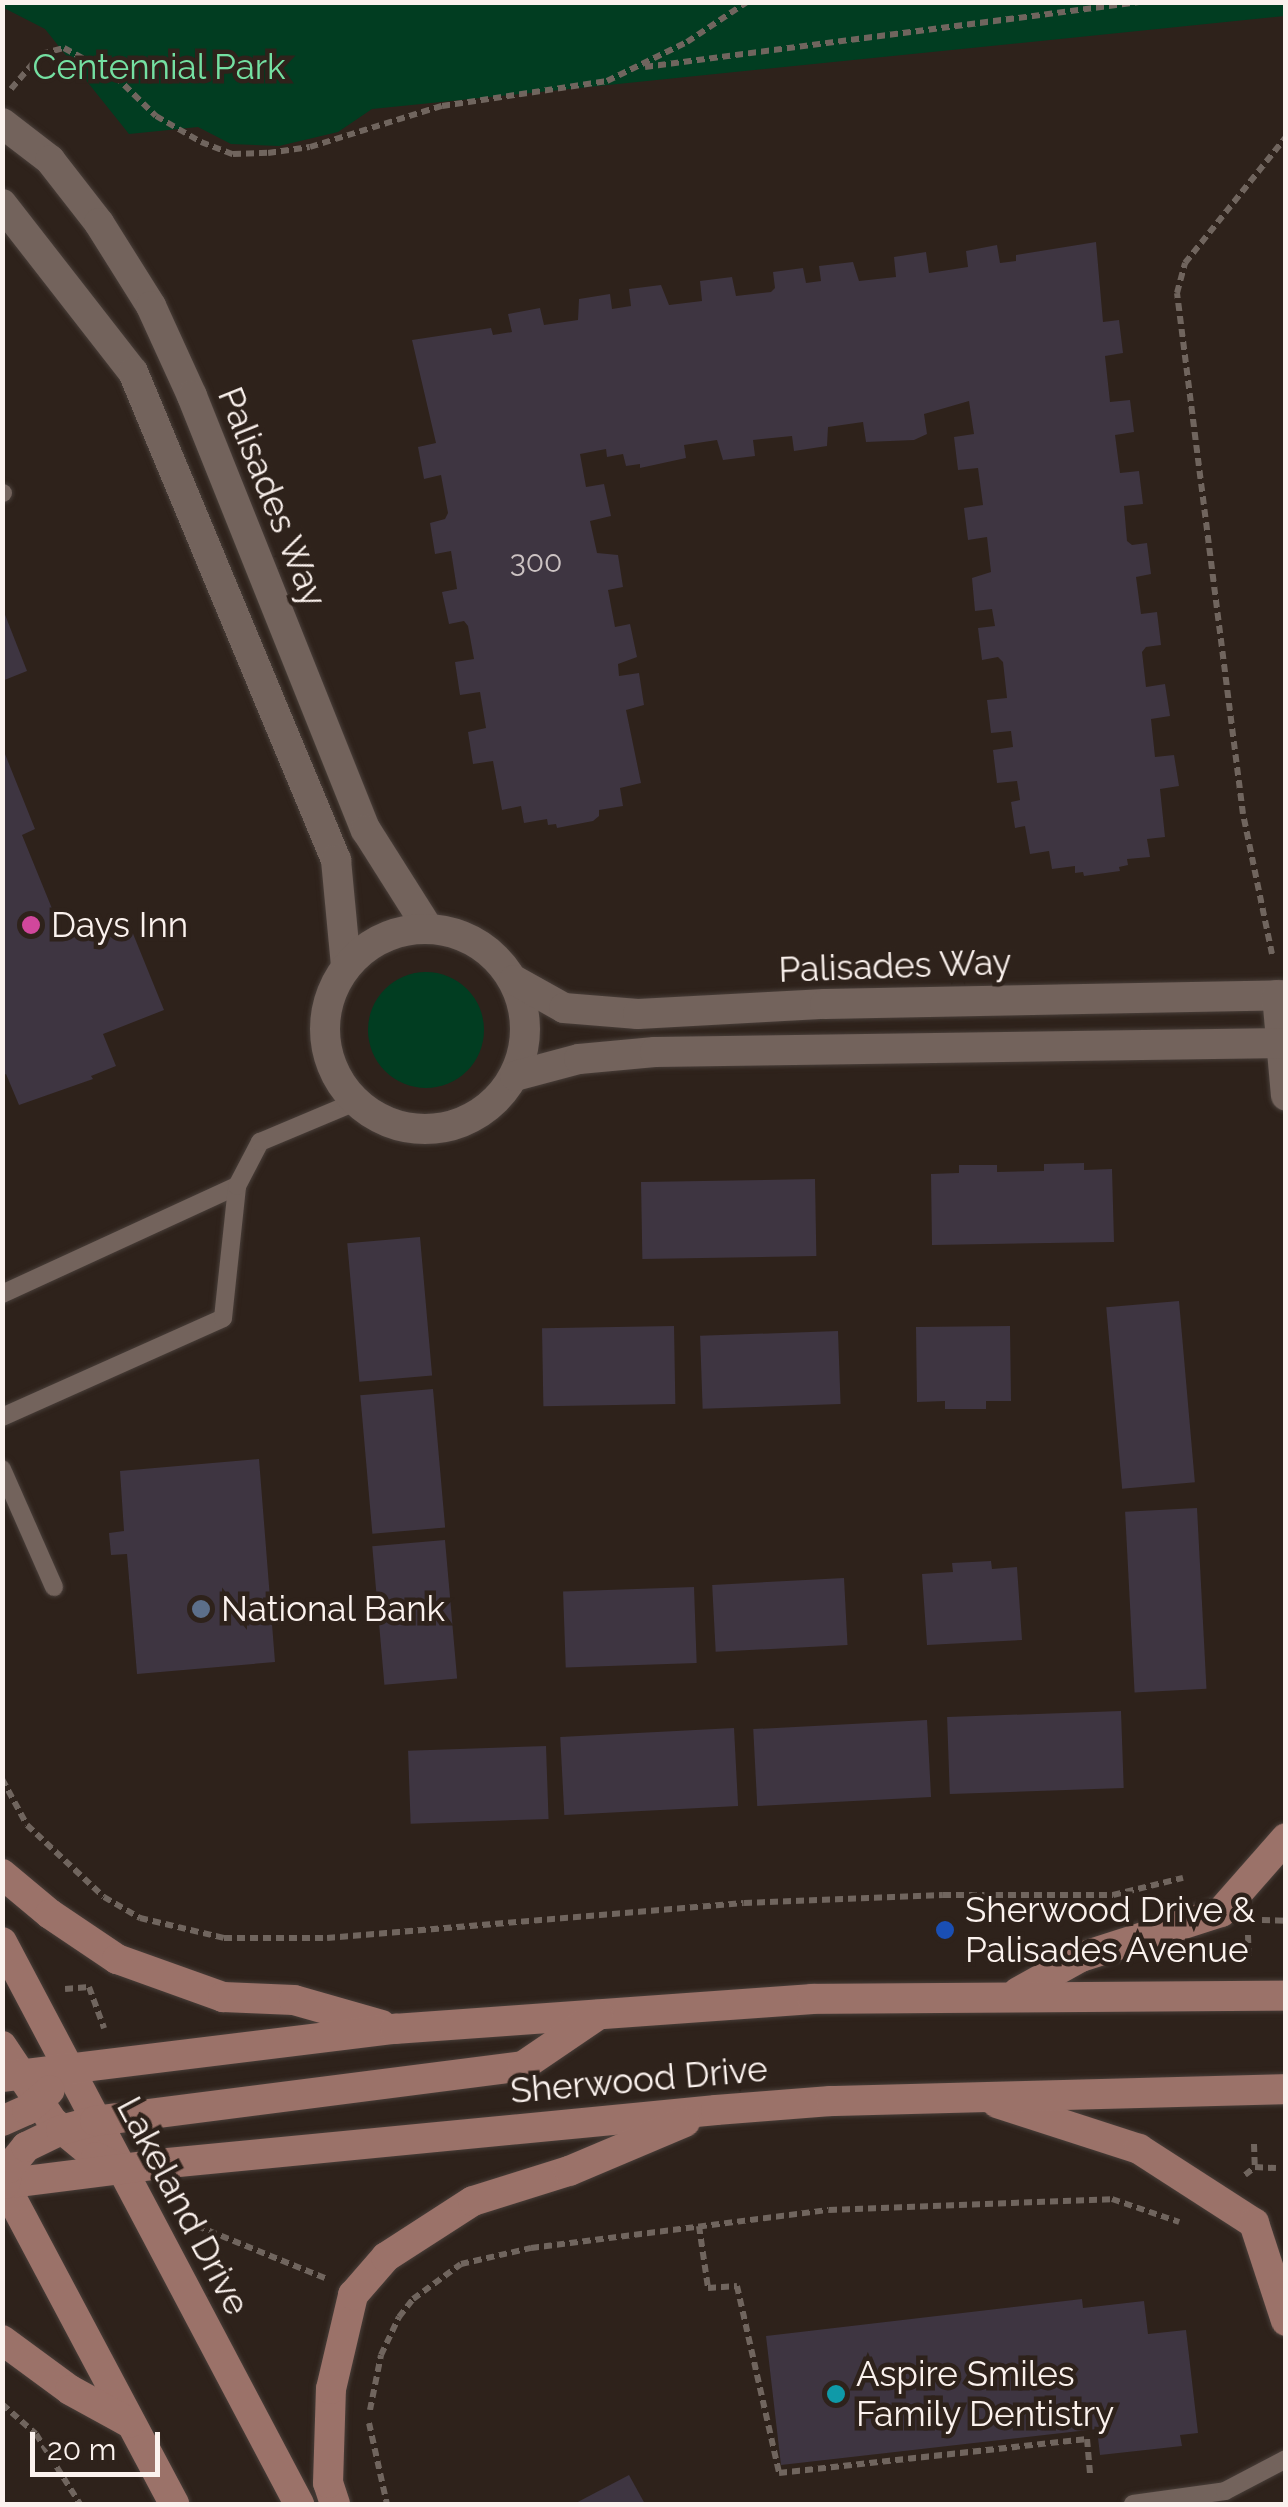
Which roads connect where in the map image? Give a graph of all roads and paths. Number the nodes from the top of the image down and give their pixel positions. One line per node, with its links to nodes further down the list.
1 (747, 2): 3 (path)
2 (1140, 2): 3 (path)
3 (638, 68): 4 (path)
4 (12, 89)
5 (2, 123): 8 (street, Palisades Way)
6 (1286, 137): 9 (path)
7 (2, 204): 10 (street)
8 (428, 928): 10 (street); 11 (street, Palisades Way)
9 (1272, 954)
10 (346, 966): 16 (street)
11 (514, 980): 12 (street, Palisades Way); 14 (street)
12 (1281, 995): 13 (street)
13 (1284, 1043): 14 (street); 15 (street)
14 (515, 1076): 16 (street)
15 (1286, 1096)
16 (355, 1102): 17 (lane)
17 (238, 1186): 18 (lane); 19 (lane)
18 (2, 1294)
19 (2, 1417)
20 (2, 1469): 21 (lane)
21 (54, 1587)
22 (2, 1780): 25 (path)
23 (1286, 1838): 28 (main road)
24 (2, 1874): 32 (main road)
25 (1183, 1878)
26 (2, 1942): 34 (main road, Lakeland Drive)
27 (63, 1989): 31 (path)
28 (1014, 1994): 29 (main road, Sherwood Drive); 30 (main road, Sherwood Drive)
29 (1286, 1996)
30 (601, 2013): 32 (main road, Sherwood Drive); 41 (main road)
31 (104, 2029)
32 (395, 2029): 34 (main road, Sherwood Drive)
33 (2, 2046): 35 (main road)
34 (67, 2068): 35 (main road, Sherwood Drive); 38 (main road); 41 (main road, Lakeland Drive)
35 (10, 2076): 38 (main road)
36 (1286, 2089): 37 (main road, Sherwood Drive)
37 (975, 2096): 39 (main road, Sherwood Drive); 51 (main road)
38 (38, 2104): 40 (main road); 42 (main road)
39 (716, 2110): 45 (main road, Sherwood Drive); 60 (main road)
40 (2, 2121)
41 (95, 2121): 42 (main road); 45 (main road, Lakeland Drive)
42 (61, 2130): 45 (main road); 46 (main road)
43 (1254, 2144): 44 (path)
44 (1276, 2168)
45 (121, 2169): 46 (main road, Sherwood Drive); 59 (main road, Lakeland Drive)
46 (3, 2183): 54 (main road)
47 (1185, 2224): 49 (path)
48 (197, 2226): 50 (path)
49 (699, 2226): 56 (path); 61 (path)
50 (331, 2280)
51 (1286, 2320)
52 (2, 2340): 54 (main road)
53 (2, 2404): 57 (path)
54 (131, 2424): 58 (main road)
55 (1286, 2459): 62 (lane)
56 (1090, 2474)
57 (80, 2504)
58 (174, 2504)
59 (299, 2504)
60 (335, 2504)
61 (387, 2504)
62 (1134, 2504)

